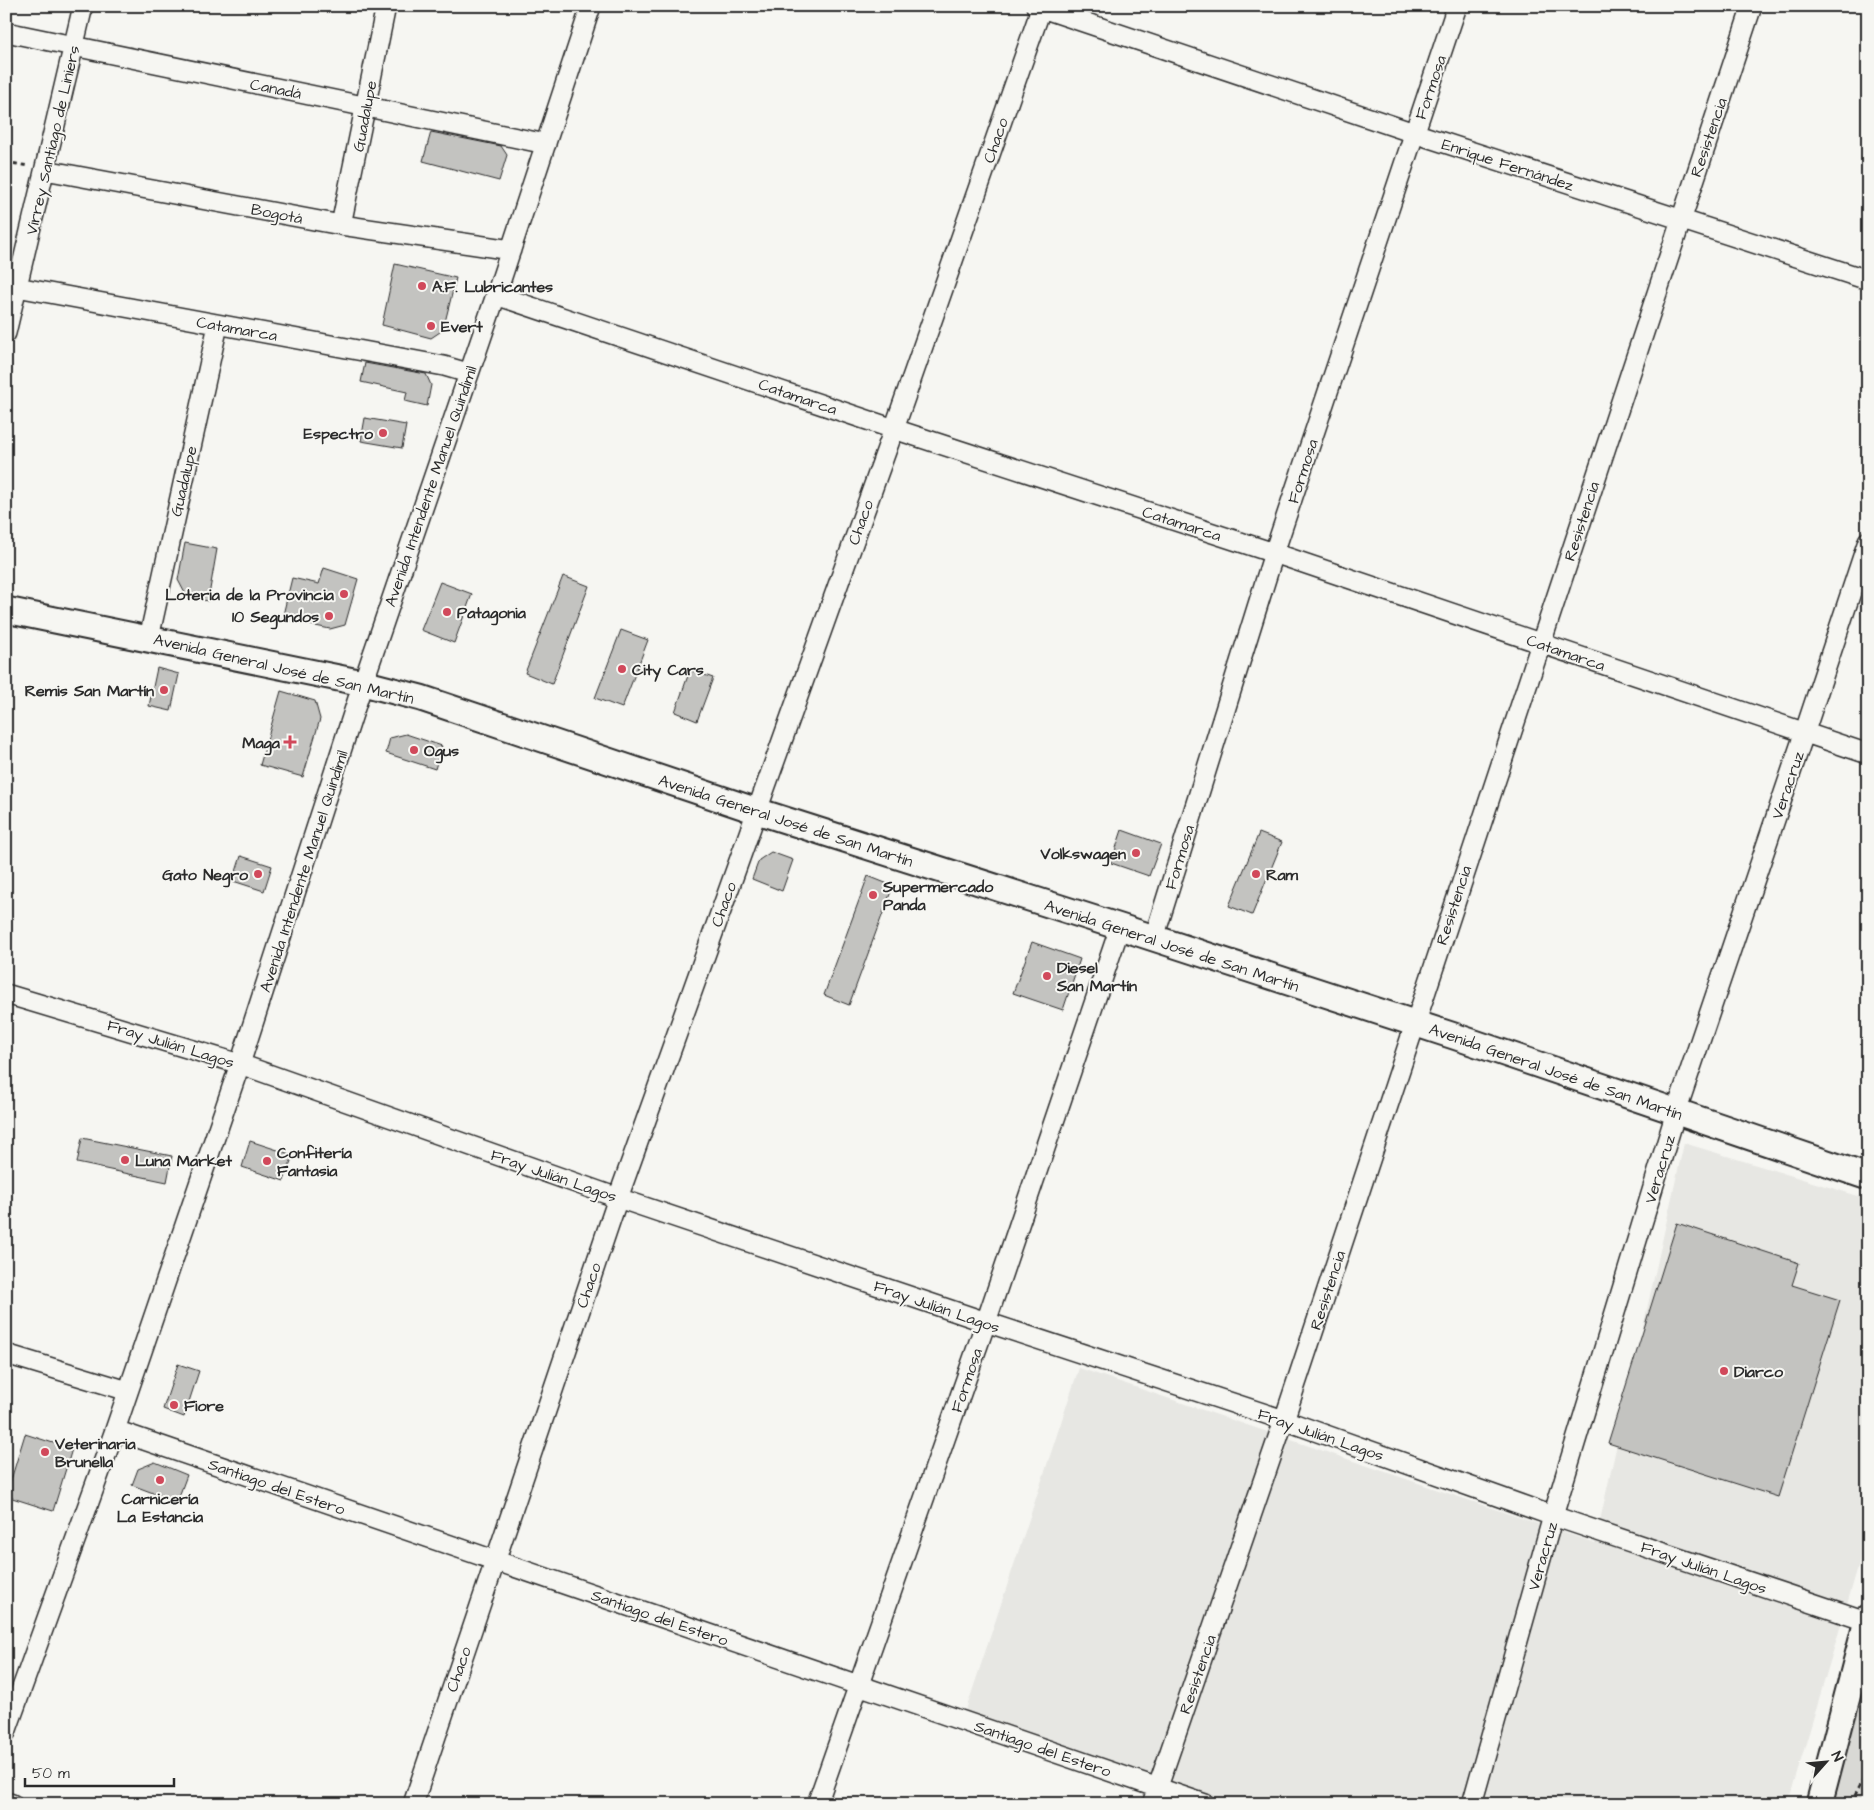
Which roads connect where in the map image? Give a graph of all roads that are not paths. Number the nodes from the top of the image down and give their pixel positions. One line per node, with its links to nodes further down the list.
1 (83, 6): 8 (street, Virrey Santiago de Liniers)
2 (386, 6): 9 (street, Guadalupe)
3 (591, 6): 11 (street, Avenida Intendente Manuel Quindimil)
4 (1457, 6): 10 (street, Formosa)
5 (1752, 6): 13 (street, Resistencia)
6 (1040, 7): 10 (street, Enrique Fernández); 22 (street, Chaco)
7 (6, 32): 8 (street, Canadá)
8 (74, 47): 9 (street, Canadá); 12 (street, Virrey Santiago de Liniers)
9 (366, 106): 11 (street, Canadá); 14 (street, Guadalupe)
10 (1414, 134): 13 (street, Enrique Fernández); 24 (street, Formosa)
11 (546, 144): 15 (street, Avenida Intendente Manuel Quindimil)
12 (45, 170): 14 (street, Bogotá); 17 (street, Virrey Santiago de Liniers)
13 (1681, 219): 16 (street, Enrique Fernández); 27 (street, Resistencia)
14 (342, 225): 15 (street, Bogotá)
15 (511, 250): 18 (street, Avenida Intendente Manuel Quindimil)
16 (1868, 280)
17 (12, 286): 19 (street, Catamarca); 20 (street, Virrey Santiago de Liniers)
18 (496, 295): 21 (street, Avenida Intendente Manuel Quindimil); 22 (street, Catamarca)
19 (218, 325): 21 (street, Catamarca); 26 (street, Guadalupe)
20 (6, 332)
21 (468, 373): 28 (street, Avenida Intendente Manuel Quindimil)
22 (894, 428): 24 (street, Catamarca); 31 (street, Chaco)
23 (1868, 541): 29 (street, Veracruz)
24 (1274, 553): 27 (street, Catamarca); 33 (street, Formosa)
25 (6, 610): 26 (main road, Avenida General José de San Martín)
26 (148, 638): 28 (main road, Avenida General José de San Martín)
27 (1540, 643): 29 (street, Catamarca); 35 (street, Resistencia)
28 (363, 683): 31 (main road, Avenida General José de San Martín); 36 (street, Avenida Intendente Manuel Quindimil)
29 (1804, 734): 30 (street, Catamarca); 37 (street, Veracruz)
30 (1868, 754)
31 (757, 811): 32 (main road, Avenida General José de San Martín); 39 (street, Chaco)
32 (1120, 927): 33 (main road, Avenida General José de San Martín); 40 (street, Formosa)
33 (1154, 938): 35 (main road, Avenida General José de San Martín)
34 (6, 994): 36 (street, Fray Julián Lagos)
35 (1414, 1024): 37 (main road, Avenida General José de San Martín); 43 (street, Resistencia)
36 (240, 1064): 39 (street, Fray Julián Lagos); 42 (street, Avenida Intendente Manuel Quindimil)
37 (1676, 1112): 38 (main road, Avenida General José de San Martín); 45 (street, Veracruz)
38 (1868, 1177)
39 (618, 1198): 40 (street, Fray Julián Lagos); 46 (street, Chaco)
40 (986, 1322): 43 (street, Fray Julián Lagos); 48 (street, Formosa)
41 (6, 1354): 42 (street)
42 (128, 1391): 44 (street, Avenida Intendente Manuel Quindimil)
43 (1284, 1420): 45 (street, Fray Julián Lagos); 50 (street, Resistencia)
44 (115, 1430): 46 (street, Santiago del Estero); 49 (street, Avenida Intendente Manuel Quindimil)
45 (1553, 1516): 47 (street, Fray Julián Lagos); 56 (street, Veracruz)
46 (495, 1560): 48 (street, Santiago del Estero); 53 (street, Chaco)
47 (1867, 1619): 57 (main road)
48 (858, 1684): 50 (street, Santiago del Estero); 54 (street, Formosa)
49 (8, 1721)
50 (1155, 1796): 55 (street, Santiago del Estero)
51 (6, 1802): 52 (street)
52 (12, 1804)
53 (413, 1804)
54 (817, 1804)
55 (1205, 1804)
56 (1472, 1804)
57 (1819, 1804)

